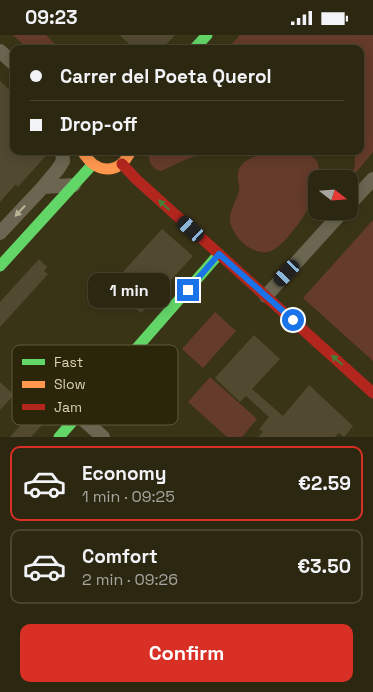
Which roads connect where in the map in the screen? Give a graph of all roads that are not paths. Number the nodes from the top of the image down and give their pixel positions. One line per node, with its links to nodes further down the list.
1 (207, 35): 2 (street)
2 (198, 45)
3 (0, 51): 4 (street)
4 (10, 60)
5 (62, 155): 12 (street)
6 (84, 155): 9 (street)
7 (129, 155): 8 (street)
8 (122, 164): 9 (street); 16 (street, one-way to 8)
9 (92, 165): 11 (street)
10 (373, 179): 13 (street)
11 (74, 185): 12 (street); 17 (street)
12 (43, 187): 15 (street, one-way to 15)
13 (358, 195)
14 (335, 220): 18 (street)
15 (0, 233)
16 (219, 254): 18 (street); 19 (street)
17 (0, 266)
18 (266, 295): 20 (street, one-way to 18)
19 (139, 345)
20 (373, 393)
21 (69, 425): 23 (street)
22 (89, 425): 24 (street)
23 (59, 437)
24 (103, 437)

